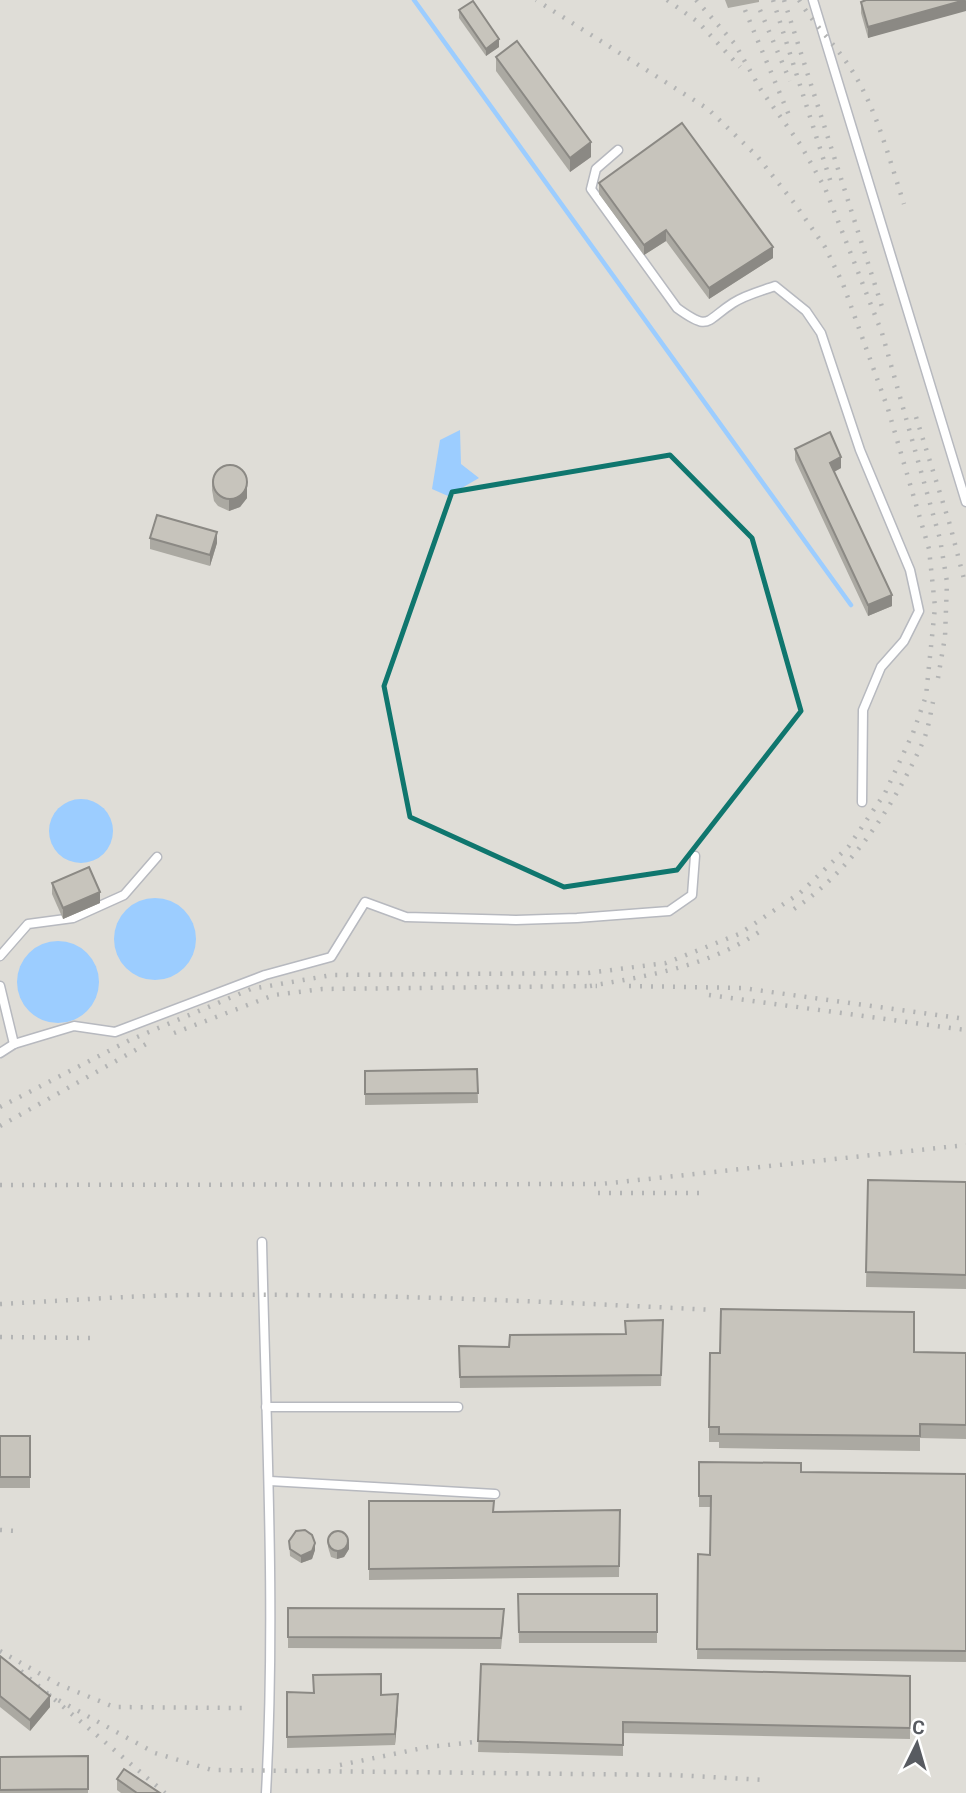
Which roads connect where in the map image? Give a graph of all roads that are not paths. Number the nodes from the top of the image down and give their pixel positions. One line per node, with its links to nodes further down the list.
1 (813, 0): 3 (lane)
2 (618, 150): 4 (lane)
3 (966, 502)
4 (862, 802)
5 (695, 856): 9 (lane)
6 (157, 857): 7 (lane)
7 (0, 956)
8 (0, 986): 9 (lane)
9 (14, 1044): 10 (lane)
10 (0, 1053)
11 (262, 1242): 12 (lane)
12 (266, 1407): 13 (lane); 14 (lane)
13 (458, 1407)
14 (270, 1480): 15 (lane); 16 (lane)
15 (495, 1494)
16 (266, 1793)

